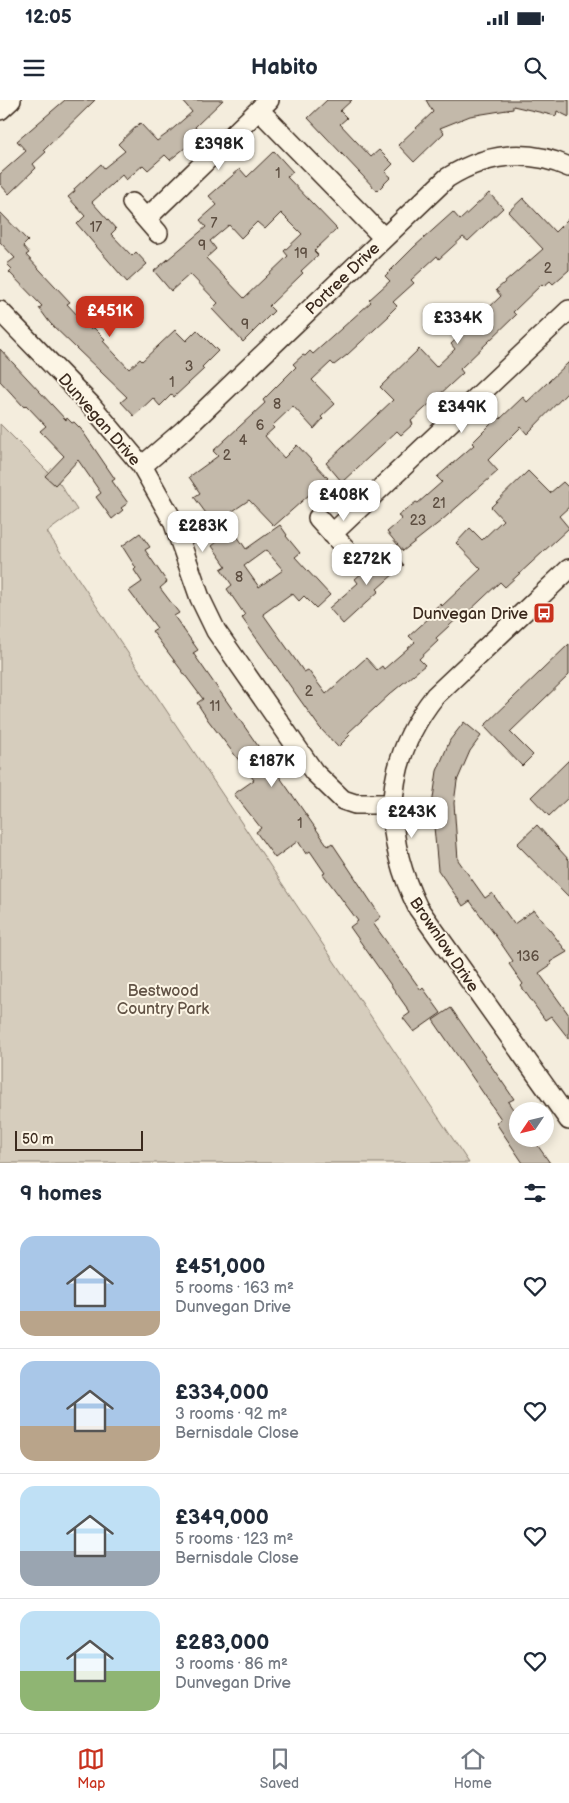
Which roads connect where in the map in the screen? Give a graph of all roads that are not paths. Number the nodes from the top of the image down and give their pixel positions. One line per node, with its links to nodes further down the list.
1 (11, 100): 3 (street)
2 (264, 105): 5 (street); 6 (street)
3 (0, 110)
4 (569, 167): 6 (street, Portree Drive)
5 (132, 203)
6 (384, 238): 9 (street, Portree Drive)
7 (569, 310): 11 (street)
8 (0, 311): 9 (street, Dunvegan Drive)
9 (142, 466): 14 (street, Dunvegan Drive)
10 (318, 518): 11 (street)
11 (332, 534): 12 (street)
12 (345, 548)
13 (569, 569): 14 (street, Brownlow Drive)
14 (394, 804): 15 (street, Brownlow Drive)
15 (567, 1113)

